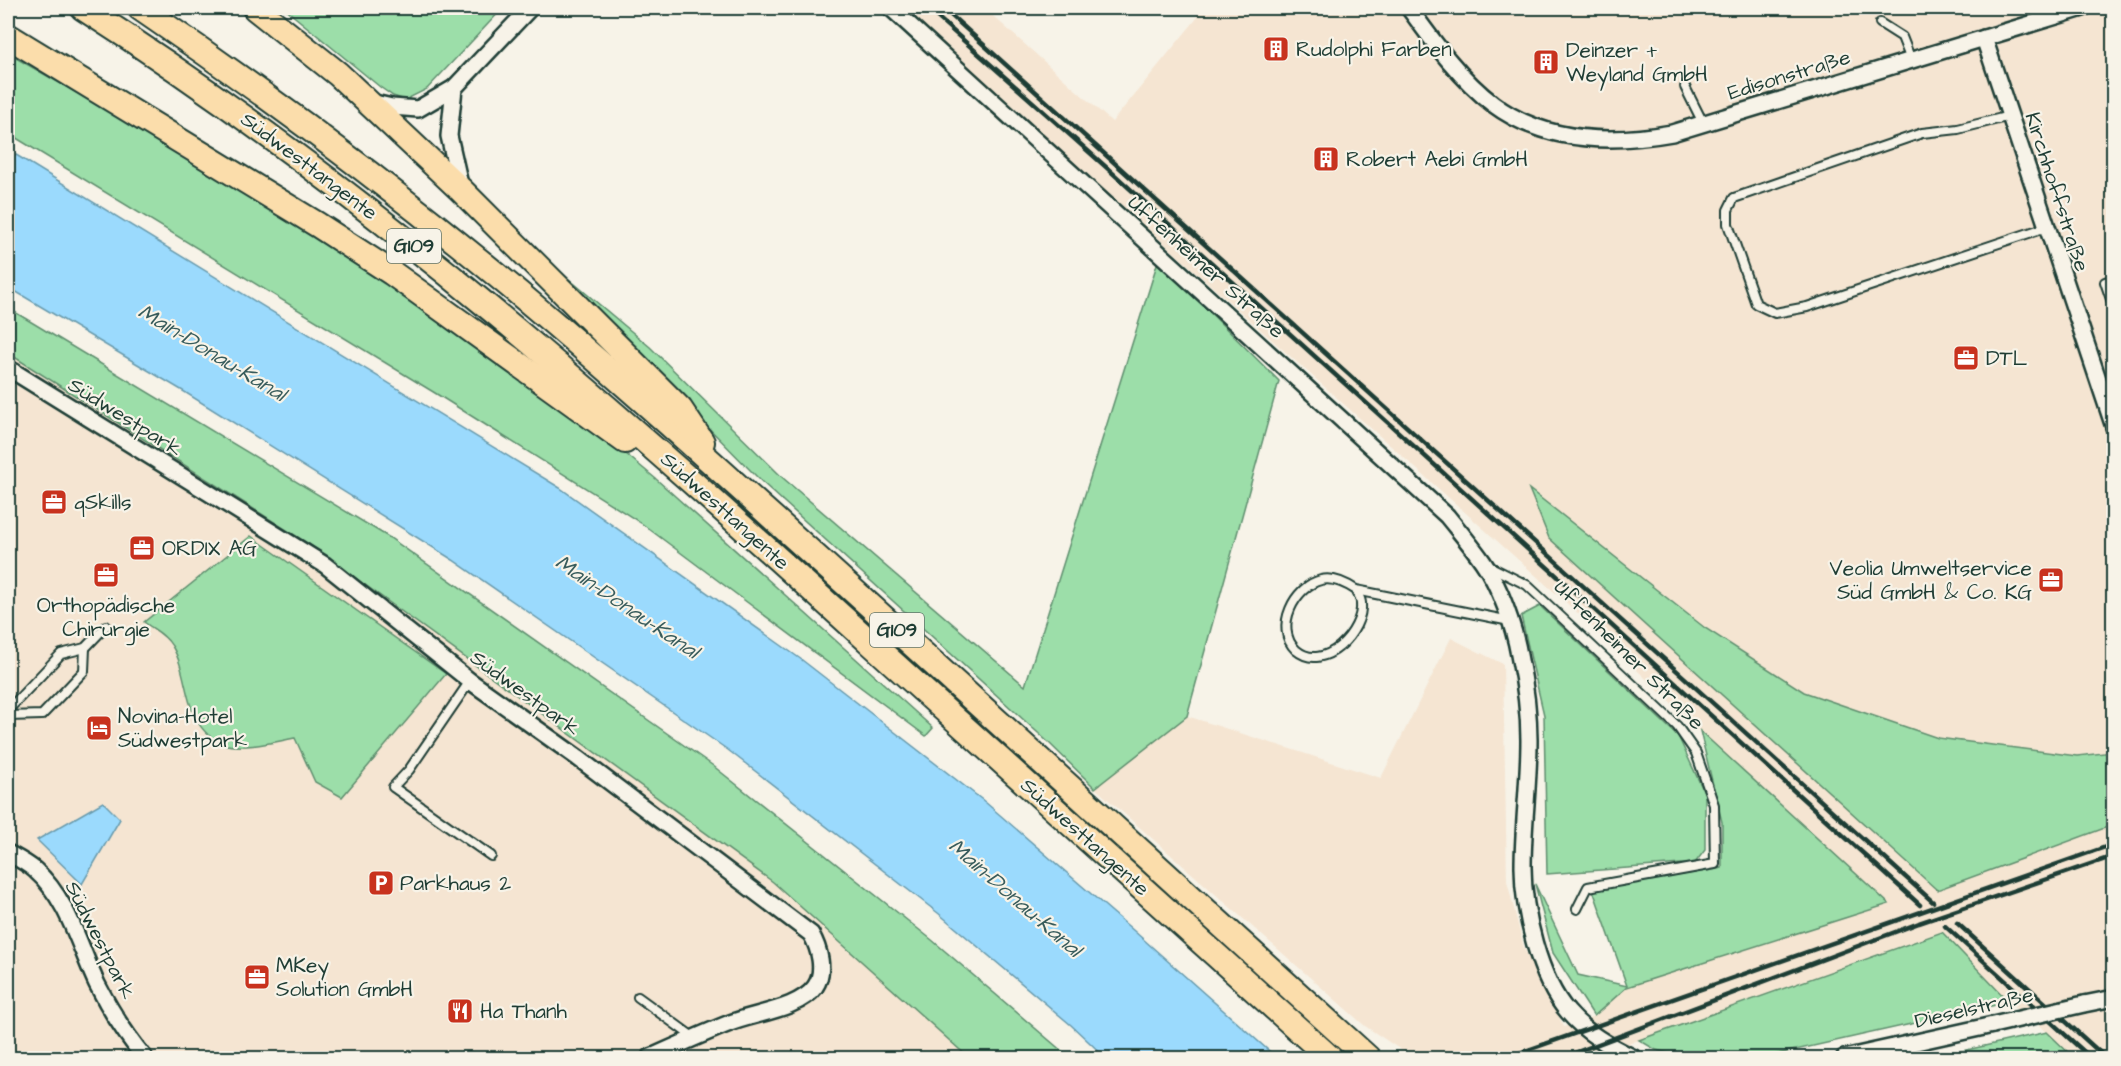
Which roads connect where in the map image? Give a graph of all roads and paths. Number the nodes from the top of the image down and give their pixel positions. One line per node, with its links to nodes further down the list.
1 (83, 8): 24 (highway, Südwesttangente / G109)
2 (140, 8): 23 (highway, Südwesttangente / G109)
3 (255, 8): 14 (highway)
4 (530, 8): 13 (street)
5 (891, 8): 25 (street, Uffenheimer Straße)
6 (1408, 8): 16 (street, Edisonstraße)
7 (2084, 8): 10 (street, Edisonstraße)
8 (1880, 23): 11 (lane)
9 (8, 36): 24 (highway)
10 (1984, 38): 11 (street, Edisonstraße); 15 (street, Kirchhoffstraße)
11 (1911, 60): 16 (street, Edisonstraße)
12 (1685, 87): 16 (lane)
13 (454, 88): 14 (street); 17 (street)
14 (367, 101): 17 (highway)
15 (2010, 116): 18 (street, Kirchhoffstraße); 18 (lane)
16 (1702, 123)
17 (461, 190): 23 (highway)
18 (2047, 227): 22 (street, Kirchhoffstraße)
19 (2114, 279): 20 (lane)
20 (2114, 309)
21 (8, 368): 30 (street, Südwestpark)
22 (2114, 427)
23 (717, 466): 42 (highway, Südwesttangente / G109)
24 (725, 510): 41 (highway, Südwesttangente / G109)
25 (1485, 564): 27 (street, Uffenheimer Straße); 35 (lane, Uffenheimer Straße)
26 (1356, 590): 26 (lane); 27 (lane)
27 (1510, 621): 43 (street, Uffenheimer Straße)
28 (106, 626): 29 (lane)
29 (85, 648): 31 (lane); 32 (lane)
30 (470, 681): 34 (lane); 38 (street, Südwestpark)
31 (8, 710)
32 (8, 716)
33 (8, 853): 39 (street, Südwestpark)
34 (491, 856)
35 (1577, 909)
36 (638, 997): 38 (lane)
37 (2114, 998): 44 (street, Dieselstraße, bridge)
38 (693, 1037): 40 (street, Südwestpark)
39 (144, 1059)
40 (649, 1059)
41 (1330, 1059)
42 (1368, 1059)
43 (1634, 1059)
44 (1844, 1059)

